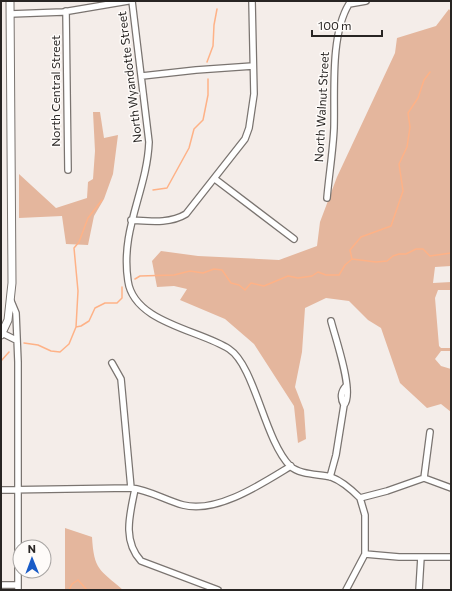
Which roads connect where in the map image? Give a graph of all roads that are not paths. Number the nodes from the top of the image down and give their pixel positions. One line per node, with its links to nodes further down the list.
1 (10, 1): 7 (main road)
2 (128, 1): 6 (street)
3 (132, 1): 9 (street, North Wyandotte Street)
4 (252, 1): 8 (street)
5 (366, 1): 12 (street, North Walnut Street)
6 (66, 11): 7 (street); 10 (street, North Central Street)
7 (10, 14): 15 (main road)
8 (253, 66): 9 (street); 11 (street)
9 (142, 76): 13 (street, North Wyandotte Street)
10 (68, 170)
11 (215, 179): 13 (street); 14 (street)
12 (327, 198)
13 (131, 220): 21 (street, North Wyandotte Street)
14 (294, 239)
15 (11, 301): 17 (main road); 18 (street)
16 (331, 321): 22 (street)
17 (2, 334): 18 (street)
18 (16, 340): 27 (street)
19 (112, 363): 24 (street)
20 (430, 432): 23 (street)
21 (291, 466): 22 (street); 24 (street)
22 (330, 477): 28 (street)
23 (424, 478): 25 (street); 28 (street)
24 (132, 488): 27 (street); 34 (street)
25 (451, 488)
26 (1, 490): 27 (street)
27 (19, 490): 33 (street)
28 (360, 498): 29 (street)
29 (365, 554): 30 (street); 35 (street)
30 (421, 557): 31 (street); 36 (street)
31 (451, 557)
32 (1, 585): 33 (street)
33 (18, 587)
34 (218, 590)
35 (346, 590)
36 (419, 590)

